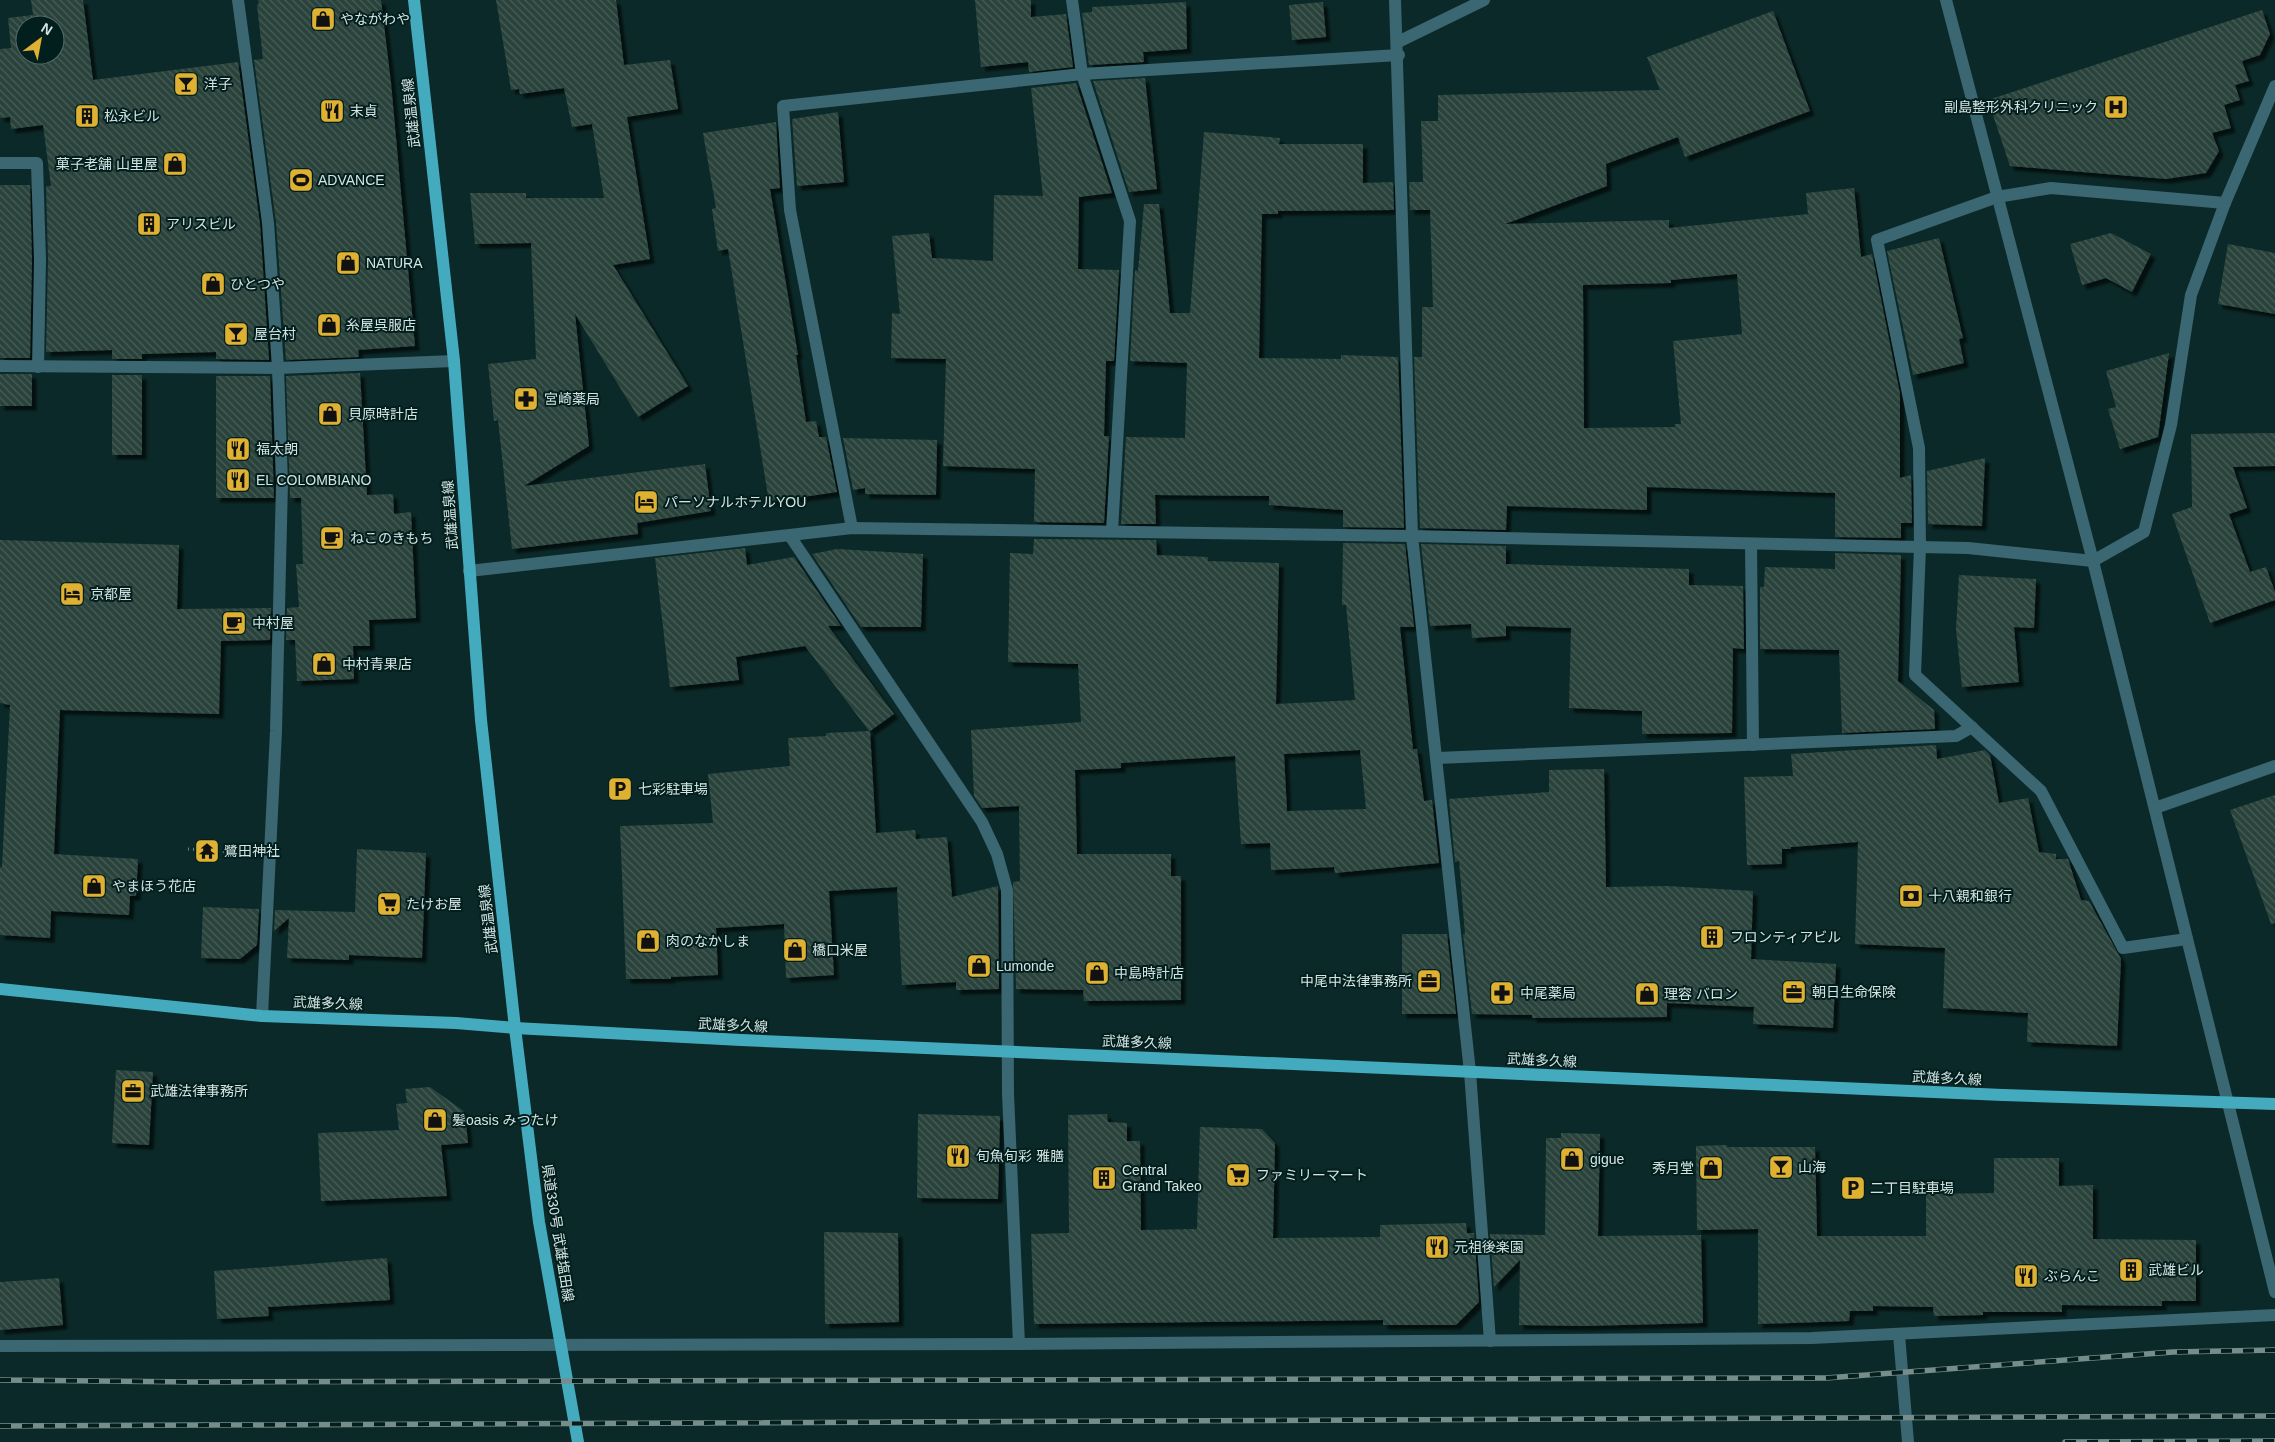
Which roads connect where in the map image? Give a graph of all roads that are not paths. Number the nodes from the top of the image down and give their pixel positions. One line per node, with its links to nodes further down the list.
1 (238, 0): 17 (street)
2 (414, 0): 14 (main road, 武雄温泉線)
3 (1072, 0): 9 (street)
4 (1395, 0): 7 (street)
5 (1484, 0): 7 (street)
6 (1946, 0): 12 (street)
7 (1398, 42): 8 (street)
8 (1399, 55): 9 (street); 21 (street)
9 (1082, 74): 18 (street); 19 (street)
10 (2275, 86): 13 (street)
11 (0, 163): 16 (street)
12 (1997, 197): 13 (street); 23 (street); 24 (street)
13 (2225, 203): 24 (street)
14 (454, 361): 17 (street); 25 (main road, 武雄温泉線)
15 (0, 366): 16 (street)
16 (38, 367): 17 (street)
17 (278, 368): 33 (street)
18 (852, 528): 19 (street); 20 (street)
19 (1112, 531): 21 (street)
20 (790, 536): 25 (street); 35 (street)
21 (1412, 536): 22 (street); 28 (street)
22 (1751, 544): 23 (street); 27 (street)
23 (1920, 547): 24 (street); 26 (street)
24 (2093, 561): 30 (street)
25 (470, 571): 34 (main road, 武雄温泉線)
26 (1972, 728): 27 (street); 31 (street)
27 (1753, 745): 28 (street)
28 (1437, 758): 36 (street)
29 (2275, 766): 30 (street)
30 (2155, 808): 31 (street)
31 (2187, 939): 37 (street)
32 (0, 989): 33 (main road, 武雄多久線)
33 (262, 1016): 34 (main road, 武雄多久線)
34 (515, 1028): 35 (main road, 武雄多久線); 43 (main road, 県道330号 武雄塩田線)
35 (1009, 1052): 36 (main road, 武雄多久線); 44 (street)
36 (1470, 1072): 37 (main road, 武雄多久線); 42 (street)
37 (2229, 1103): 38 (main road, 武雄多久線); 39 (street)
38 (2275, 1104)
39 (2275, 1292)
40 (2275, 1315): 41 (street)
41 (1899, 1335): 42 (street); 47 (street)
42 (1490, 1341): 44 (street)
43 (562, 1344): 44 (street); 45 (street); 46 (main road, 県道330号 武雄塩田線)
44 (1019, 1344)
45 (0, 1346)
46 (578, 1442)
47 (1908, 1442)

